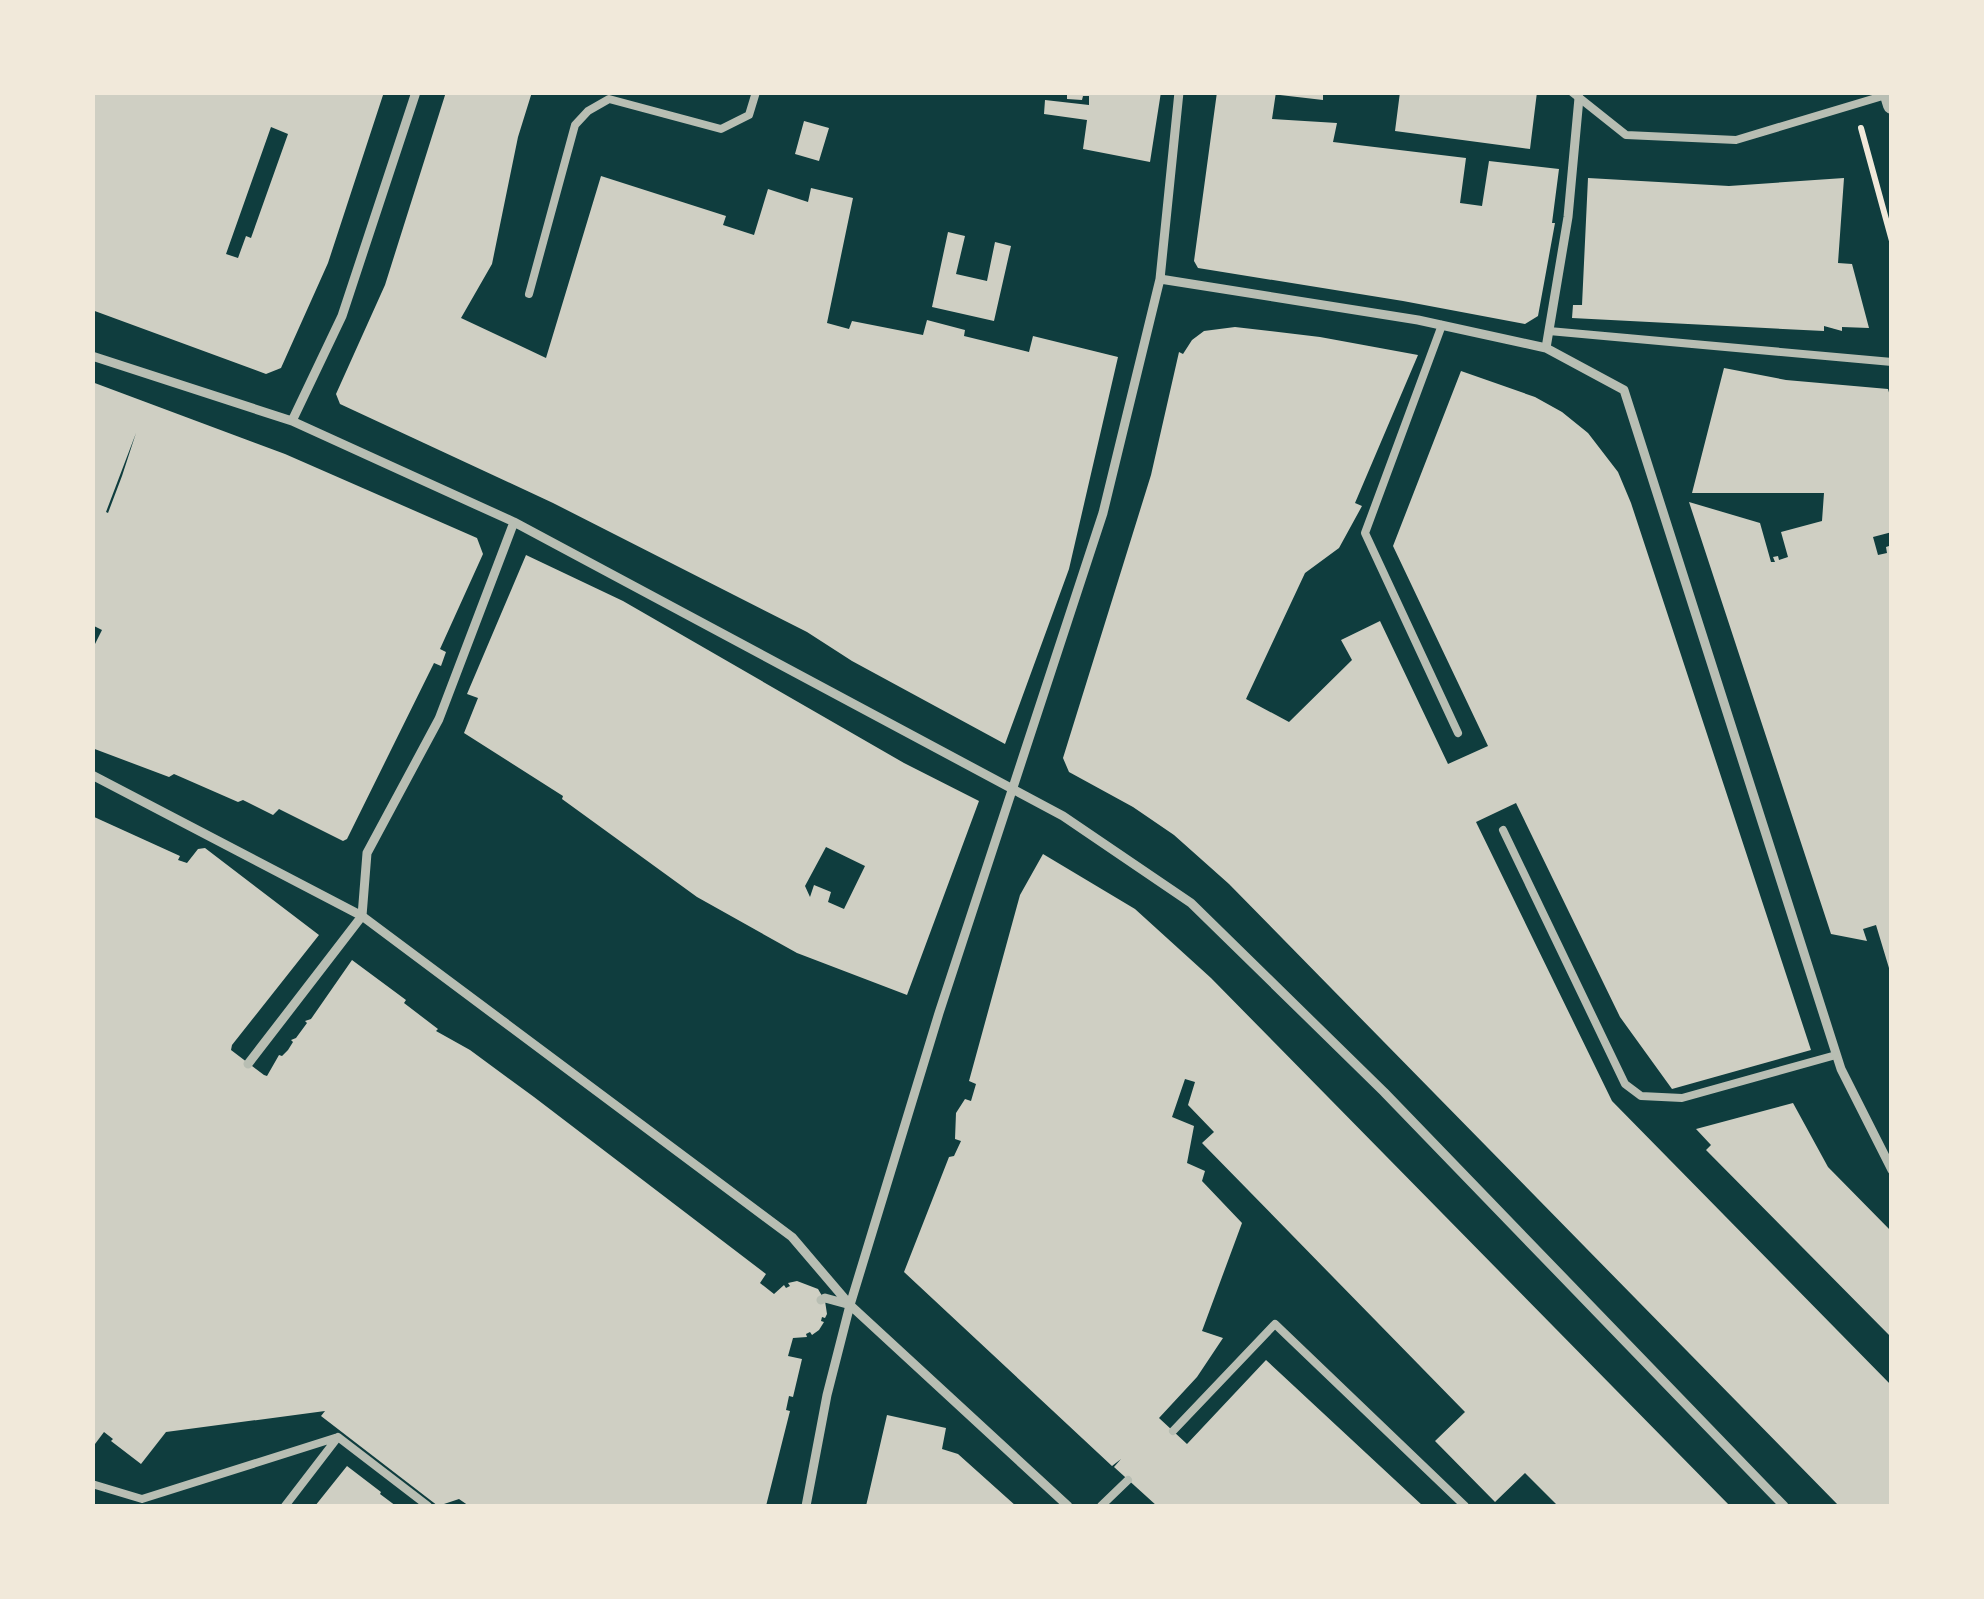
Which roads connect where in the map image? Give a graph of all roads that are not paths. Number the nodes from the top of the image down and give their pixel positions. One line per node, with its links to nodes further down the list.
1 (416, 92): 13 (street)
2 (756, 92): 7 (lane)
3 (1179, 92): 6 (street)
4 (1576, 96): 5 (lane); 9 (street)
5 (1889, 97)
6 (1160, 279): 8 (street); 17 (street)
7 (529, 294)
8 (1442, 325): 10 (street); 15 (lane)
9 (1549, 331): 10 (street); 12 (lane)
10 (1546, 348): 20 (street)
11 (92, 356): 13 (street)
12 (1892, 362)
13 (292, 421): 14 (street)
14 (514, 522): 17 (street); 19 (street)
15 (1458, 733)
16 (92, 775): 19 (street)
17 (1014, 790): 25 (street); 36 (street)
18 (1504, 830): 20 (lane)
19 (362, 916): 21 (street); 25 (street)
20 (1836, 1056): 22 (street)
21 (248, 1064)
22 (1886, 1149): 23 (street)
23 (1892, 1170)
24 (821, 1300): 25 (street)
25 (850, 1304): 32 (street); 33 (street)
26 (1173, 1431): 35 (lane)
27 (338, 1437): 29 (lane); 30 (lane); 31 (lane)
28 (1128, 1480): 34 (lane)
29 (92, 1484)
30 (285, 1506)
31 (428, 1506)
32 (806, 1506)
33 (1068, 1506)
34 (1101, 1506)
35 (1465, 1506)
36 (1784, 1506)

